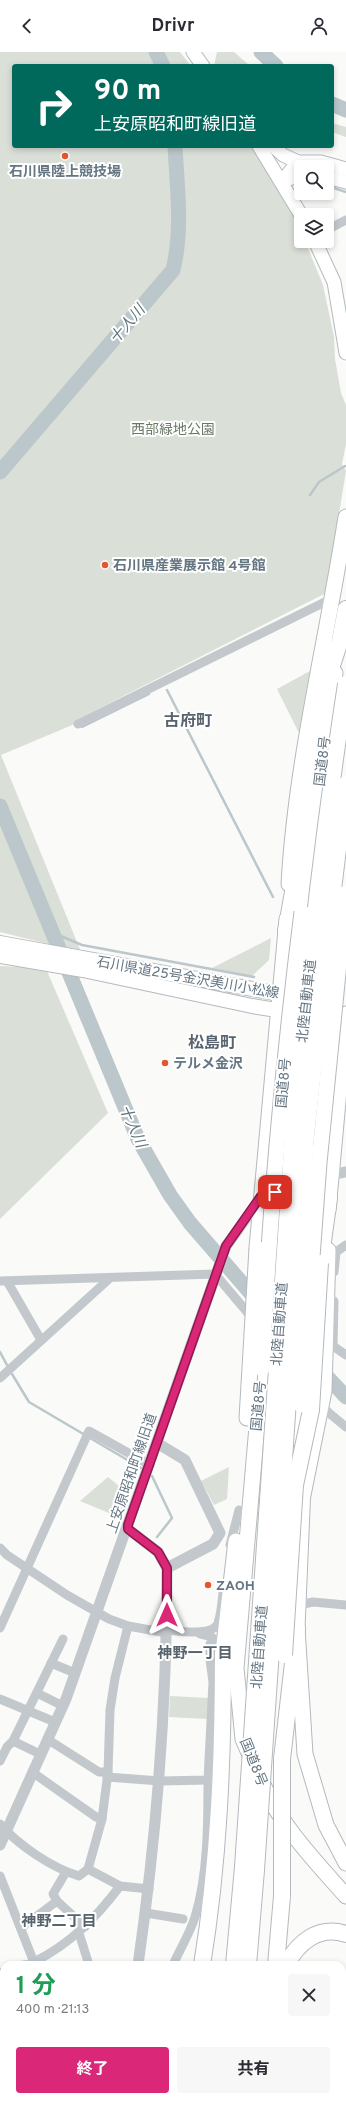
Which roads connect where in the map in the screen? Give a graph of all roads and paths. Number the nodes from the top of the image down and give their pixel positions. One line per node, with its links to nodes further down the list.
1 (193, 52): 2 (main road)
2 (202, 64)
3 (260, 148): 10 (main road)
4 (275, 148): 5 (main road)
5 (294, 164)
6 (334, 166): 7 (main road)
7 (346, 169)
8 (294, 173): 10 (main road)
9 (334, 179): 11 (main road)
10 (282, 180): 12 (main road)
11 (346, 182)
12 (297, 208)
13 (346, 220): 14 (street)
14 (334, 226)
15 (318, 248): 16 (main road)
16 (342, 304): 17 (main road)
17 (346, 353)
18 (346, 517): 19 (highway)
19 (334, 598): 23 (street); 26 (highway)
20 (346, 609): 26 (highway)
21 (346, 623): 68 (highway, 国道8号, bridge)
22 (346, 684): 88 (highway, 北陸自動車道, bridge)
23 (78, 724)
24 (346, 784): 88 (highway, 北陸自動車道, bridge)
25 (346, 893): 51 (highway, bridge)
26 (286, 930): 31 (highway)
27 (0, 943): 29 (main road)
28 (0, 956): 29 (main road)
29 (45, 957): 30 (main road)
30 (80, 964): 31 (main road, 石川県道25号金沢美川小松線); 33 (main road, 石川県道25号金沢美川小松線)
31 (280, 993): 32 (main road, 石川県道25号金沢美川小松線); 33 (highway)
32 (346, 1007)
33 (277, 1010): 34 (main road, 石川県道25号金沢美川小松線); 37 (highway)
34 (346, 1021): 36 (highway)
35 (346, 1172): 36 (street)
36 (331, 1175): 37 (street); 38 (highway)
37 (261, 1196): 40 (street, 上安原昭和町線旧道); 52 (highway, bridge)
38 (329, 1198): 44 (highway); 78 (highway, bridge)
39 (346, 1245): 44 (street)
40 (215, 1274): 41 (street); 47 (street); 49 (street, 上安原昭和町線旧道)
41 (108, 1279): 42 (street); 43 (street)
42 (4, 1281): 43 (street)
43 (41, 1340): 46 (street)
44 (330, 1346): 45 (street); 47 (highway)
45 (346, 1354)
46 (0, 1378)
47 (323, 1398): 48 (street); 51 (highway)
48 (346, 1427)
49 (157, 1443): 50 (street, 上安原昭和町線旧道); 56 (street)
50 (150, 1465): 53 (street, 上安原昭和町線旧道); 57 (street)
51 (303, 1495): 58 (highway)
52 (239, 1510): 55 (highway); 64 (street)
53 (128, 1529): 56 (street); 60 (street, 上安原昭和町線旧道)
54 (0, 1548): 57 (street)
55 (234, 1564): 66 (highway); 68 (highway)
56 (167, 1568): 64 (street)
57 (27, 1569): 60 (street); 62 (street)
58 (299, 1605): 59 (street); 63 (highway)
59 (346, 1605)
60 (96, 1613): 61 (street); 69 (street, 上安原昭和町線旧道)
61 (128, 1626): 64 (street); 81 (street)
62 (0, 1628)
63 (297, 1628): 78 (highway); 87 (highway)
64 (167, 1632): 66 (street); 83 (street)
65 (63, 1639): 67 (street)
66 (216, 1649): 82 (street); 106 (highway)
67 (51, 1663): 69 (street); 70 (street)
68 (236, 1668): 94 (highway, 国道8号)
69 (75, 1673): 72 (street, 上安原昭和町線旧道)
70 (36, 1693): 72 (street); 73 (street)
71 (0, 1699): 73 (street)
72 (63, 1706): 74 (street, 上安原昭和町線旧道)
73 (28, 1710): 74 (street); 76 (street)
74 (55, 1722): 75 (street, 上安原昭和町線旧道)
75 (47, 1739): 77 (street, 上安原昭和町線旧道); 81 (street)
76 (13, 1741): 77 (street); 79 (street)
77 (40, 1754): 80 (street, 上安原昭和町線旧道)
78 (282, 1759): 109 (highway, bridge)
79 (0, 1761)
80 (32, 1772): 84 (street); 85 (street, 上安原昭和町線旧道)
81 (107, 1774): 83 (street); 84 (street)
82 (208, 1780): 83 (street); 105 (street)
83 (160, 1781): 93 (street)
84 (102, 1820): 89 (street)
85 (3, 1828): 86 (street, 上安原昭和町線旧道); 90 (street)
86 (0, 1845)
87 (344, 1855)
88 (250, 1868): 107 (highway, 北陸自動車道); 108 (highway, 北陸自動車道)
89 (88, 1869): 90 (street); 92 (street)
90 (66, 1872): 95 (street)
91 (0, 1876): 98 (street)
92 (120, 1886): 93 (street); 99 (street)
93 (149, 1889): 96 (street)
94 (346, 1896)
95 (57, 1901): 98 (street); 99 (street)
96 (146, 1913): 97 (street); 104 (street)
97 (183, 1919)
98 (21, 1928): 101 (street)
99 (82, 1930): 102 (street); 103 (street)
100 (346, 1934): 110 (highway)
101 (34, 1961)
102 (40, 1961)
103 (88, 1961)
104 (139, 1961)
105 (175, 1961)
106 (203, 1961)
107 (235, 1961)
108 (248, 1961)
109 (276, 1961)
110 (288, 1961)

